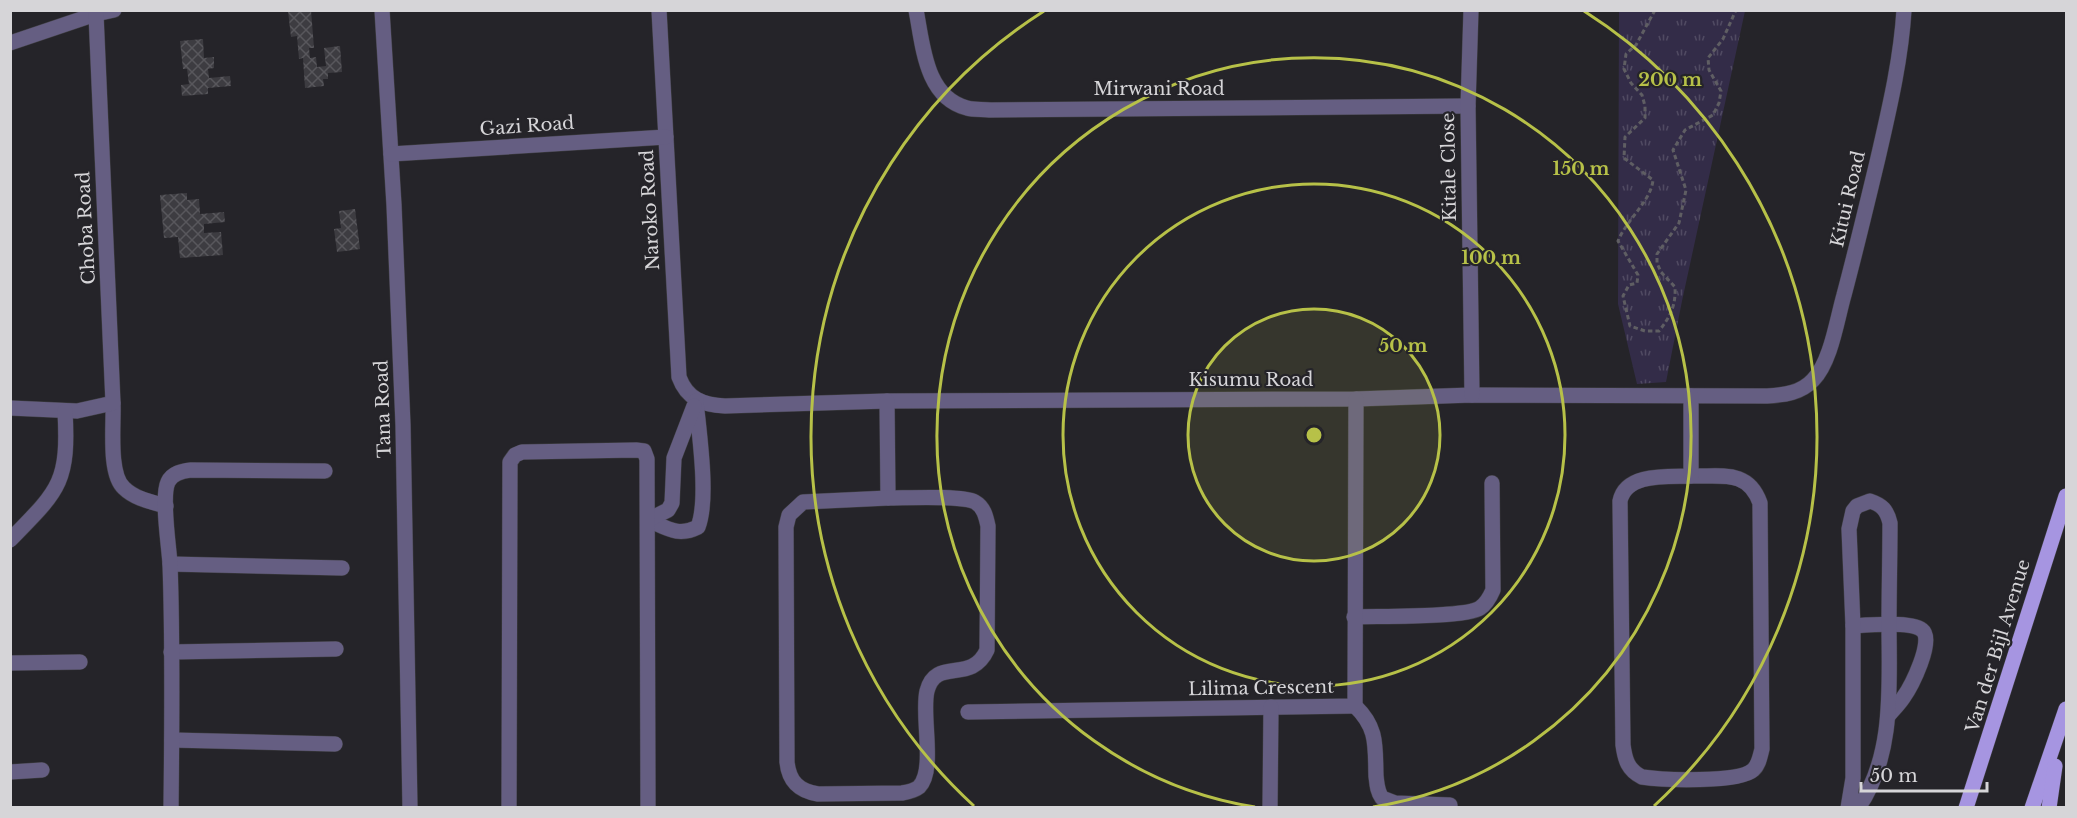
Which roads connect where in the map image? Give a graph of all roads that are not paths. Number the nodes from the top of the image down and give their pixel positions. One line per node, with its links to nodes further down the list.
1 (114, 10): 7 (street)
2 (381, 10): 11 (street, Tana Road)
3 (660, 10): 10 (street, Naroko Road)
4 (916, 10): 9 (street, Mirwani Road)
5 (1471, 10): 9 (street, Kitale Close)
6 (1904, 10): 12 (street, Kitui Road)
7 (96, 14): 8 (street); 18 (street, Choba Road)
8 (10, 43)
9 (1468, 106): 13 (street, Kitale Close)
10 (666, 137): 11 (street, Gazi Road); 16 (street, Naroko Road)
11 (391, 154): 53 (street, Tana Road)
12 (1804, 387): 14 (street, Kisumu Road)
13 (1472, 395): 14 (street, Kisumu Road); 15 (street, Kisumu Road)
14 (1691, 396): 24 (street)
15 (1356, 399): 17 (street, Kisumu Road); 33 (street, Lilima Crescent)
16 (696, 400): 17 (street, Kisumu Road); 21 (street); 22 (street)
17 (887, 401): 27 (street)
18 (113, 403): 20 (street); 28 (street, Choba Road)
19 (10, 408): 20 (street)
20 (71, 411): 30 (street)
21 (700, 447): 22 (street); 29 (street)
22 (677, 449): 29 (street)
23 (325, 471): 28 (street)
24 (1691, 476): 24 (street)
25 (1492, 483): 33 (street)
26 (2067, 496): 48 (main road, Van der Bijl Avenue)
27 (888, 498): 27 (street)
28 (166, 506): 31 (street)
29 (648, 520): 54 (street); 55 (street)
30 (10, 540)
31 (170, 564): 32 (street); 37 (street)
32 (342, 568)
33 (1354, 617): 40 (street, Lilima Crescent)
34 (1889, 624): 35 (street); 35 (street); 44 (street); 44 (street)
35 (1853, 626): 57 (street)
36 (336, 649): 37 (street)
37 (171, 652): 46 (street)
38 (80, 662): 39 (street)
39 (10, 663)
40 (1355, 706): 41 (street, Lilima Crescent); 51 (street)
41 (1271, 707): 43 (street, Lilima Crescent); 56 (street)
42 (2067, 709): 61 (main road)
43 (968, 712)
44 (1888, 716): 58 (street)
45 (2067, 719): 62 (main road)
46 (172, 740): 47 (street); 52 (street)
47 (335, 744)
48 (1986, 749): 59 (main road); 60 (main road, Van der Bijl Avenue)
49 (42, 770): 50 (street)
50 (10, 772)
51 (1449, 805)
52 (171, 807)
53 (411, 807)
54 (509, 807)
55 (648, 807)
56 (1270, 807)
57 (1848, 807)
58 (1858, 807)
59 (1957, 807)
60 (1966, 807)
61 (2032, 807)
62 (2049, 807)

